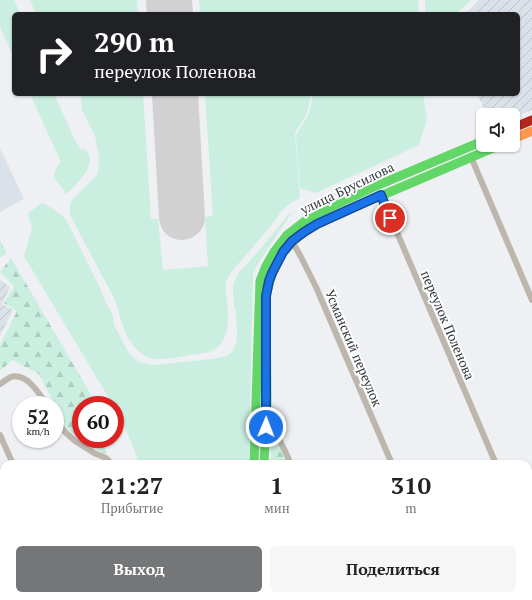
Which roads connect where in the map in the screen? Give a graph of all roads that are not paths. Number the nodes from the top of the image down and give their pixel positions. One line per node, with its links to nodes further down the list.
1 (532, 120): 2 (main road)
2 (520, 125)
3 (532, 131): 4 (main road)
4 (520, 136)
5 (476, 144): 18 (main road, улица Брусилова)
6 (483, 152): 7 (main road, улица Брусилова)
7 (471, 157): 8 (main road, улица Брусилова); 10 (street)
8 (381, 195): 9 (main road, улица Брусилова); 22 (street, переулок Поленова)
9 (292, 241): 13 (main road, улица Брусилова); 21 (street, Усманский переулок)
10 (532, 300)
11 (0, 384): 12 (street)
12 (41, 396)
13 (266, 414): 19 (main road, улица Брусилова); 20 (street)
14 (64, 430): 17 (street)
15 (0, 435): 16 (street)
16 (11, 460)
17 (108, 460)
18 (254, 460)
19 (264, 460)
20 (289, 460)
21 (390, 460)
22 (494, 460)

